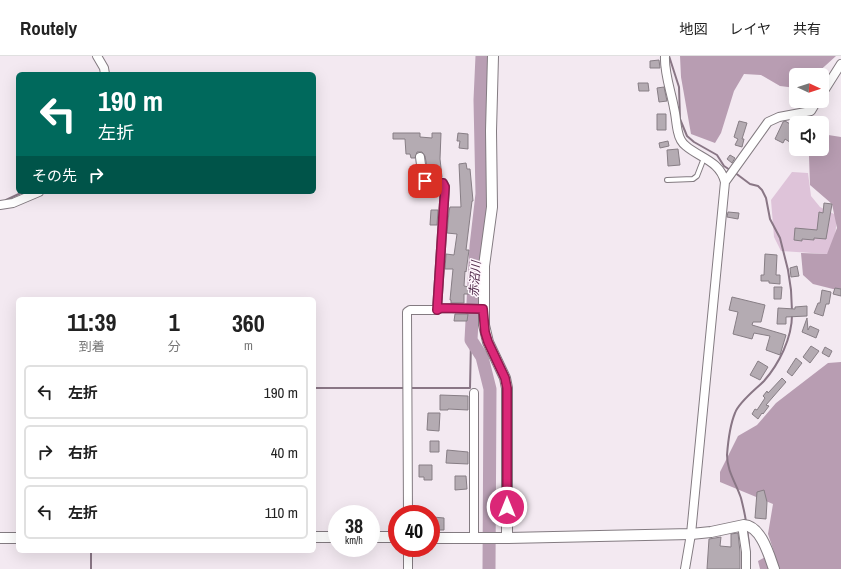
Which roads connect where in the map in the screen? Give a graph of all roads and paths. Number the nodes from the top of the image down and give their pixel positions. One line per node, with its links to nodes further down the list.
1 (97, 56): 5 (street)
2 (492, 56): 14 (street)
3 (665, 56): 9 (street)
4 (841, 64): 6 (street)
5 (105, 72)
6 (829, 83)
7 (813, 108): 11 (street)
8 (420, 157): 15 (street)
9 (704, 157): 10 (lane); 11 (street)
10 (667, 180)
11 (726, 182): 19 (street)
12 (34, 194): 13 (street)
13 (0, 205)
14 (476, 309): 15 (street); 26 (street)
15 (437, 310): 17 (street)
16 (474, 393): 25 (street)
17 (408, 505)
18 (745, 525): 19 (street); 30 (street); 31 (street)
19 (691, 534): 26 (street); 29 (street)
20 (316, 537): 21 (street)
21 (328, 537)
22 (0, 538): 23 (street)
23 (16, 538)
24 (440, 538): 25 (street)
25 (476, 538): 26 (street)
26 (505, 538)
27 (408, 557): 28 (street)
28 (408, 569)
29 (685, 569)
30 (746, 569)
31 (774, 569)

